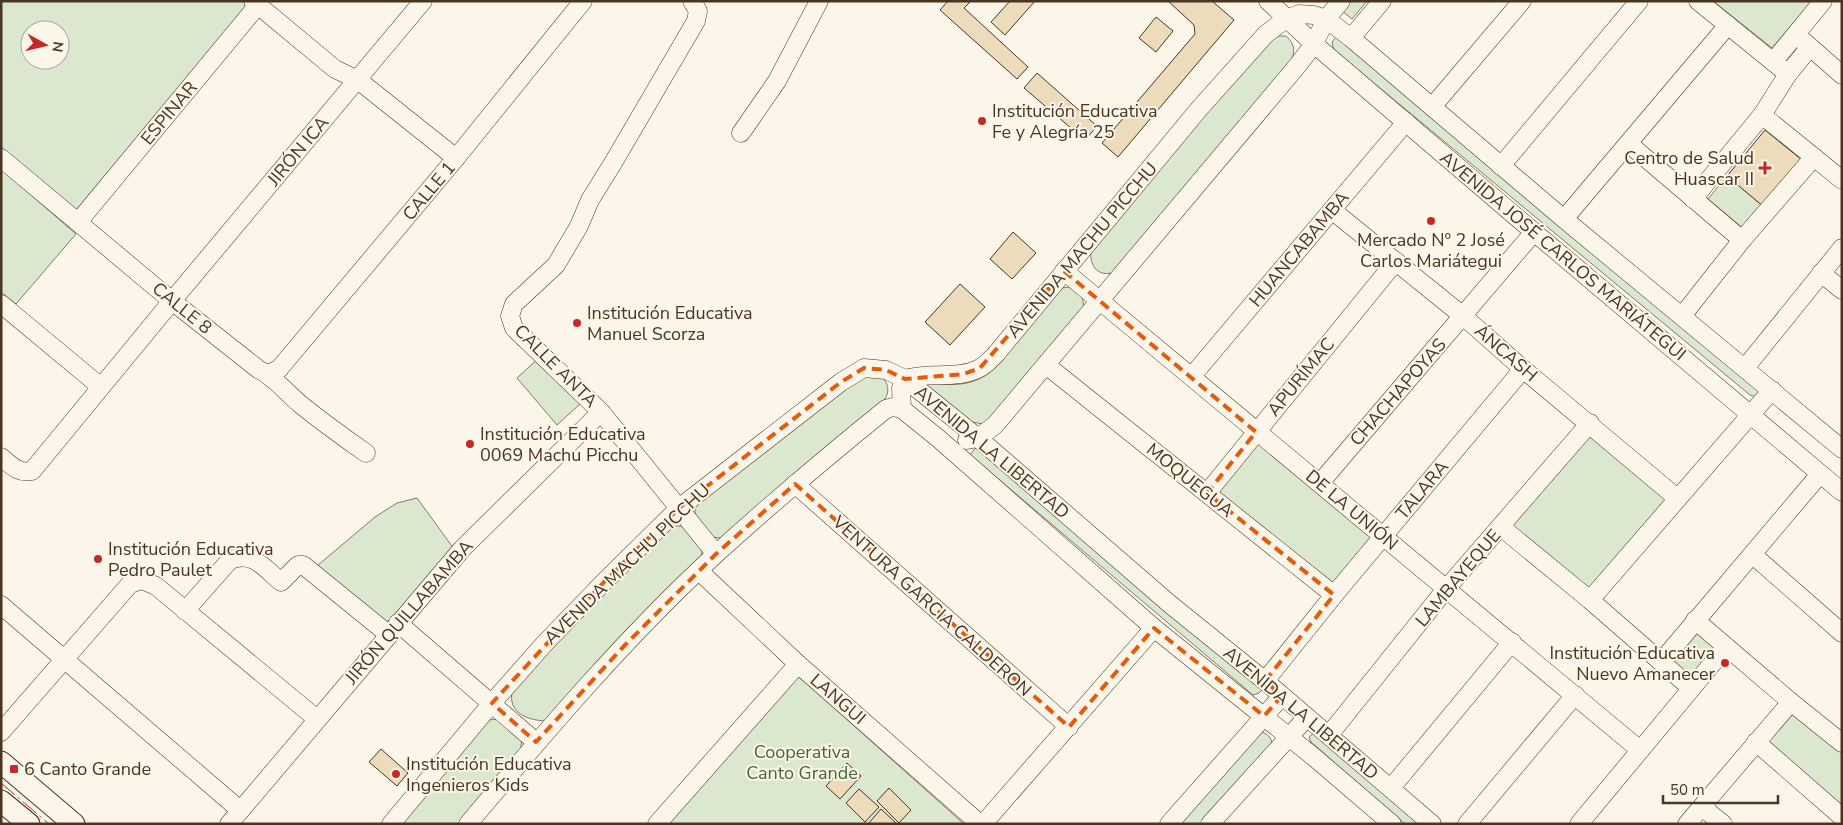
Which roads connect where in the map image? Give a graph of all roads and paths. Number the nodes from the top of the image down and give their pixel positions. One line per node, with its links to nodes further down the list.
1 (424, 1): 23 (street, JIRÓN ICA)
2 (583, 1): 32 (street, CALLE 1)
3 (819, 1): 27 (street)
4 (1268, 1): 13 (street, AVENIDA JOSÉ CARLOS MARIÁTEGUI)
5 (1341, 1): 14 (street)
6 (1382, 1): 17 (street)
7 (1522, 1): 24 (street)
8 (1639, 1): 34 (street)
9 (1699, 1): 15 (street)
10 (1823, 1): 16 (street)
11 (255, 3): 23 (street); 39 (street, ESPINAR)
12 (695, 6): 61 (street, CALLE ANTA)
13 (1286, 19): 14 (street, AVENIDA MACHU PICCHU); 18 (street, AVENIDA JOSÉ CARLOS MARIÁTEGUI); 44 (street, AVENIDA MACHU PICCHU)
14 (1326, 19): 17 (street, AVENIDA JOSÉ CARLOS MARIÁTEGUI); 18 (street)
15 (1728, 25): 20 (street); 29 (street)
16 (1795, 34): 19 (street); 20 (street)
17 (1351, 38): 24 (street, AVENIDA JOSÉ CARLOS MARIÁTEGUI)
18 (1314, 44): 26 (street, AVENIDA JOSÉ CARLOS MARIÁTEGUI); 47 (street)
19 (1810, 47): 21 (street); 22 (street)
20 (1772, 62): 21 (street)
21 (1788, 74): 25 (street)
22 (1842, 75)
23 (358, 80): 32 (street); 48 (street, JIRÓN ICA)
24 (1432, 107): 28 (street, AVENIDA JOSÉ CARLOS MARIÁTEGUI)
25 (1762, 115): 30 (street); 36 (street)
26 (1406, 122): 33 (street, AVENIDA JOSÉ CARLOS MARIÁTEGUI); 37 (street, HUANCABAMBA)
27 (741, 133)
28 (1470, 140): 33 (street); 34 (street, AVENIDA JOSÉ CARLOS MARIÁTEGUI)
29 (1629, 144): 36 (street); 38 (street)
30 (1814, 157): 35 (street); 41 (street)
31 (1, 158): 39 (street, CALLE 8)
32 (456, 158): 55 (street, CALLE 1)
33 (1452, 161): 40 (street, AVENIDA JOSÉ CARLOS MARIÁTEGUI)
34 (1502, 166): 38 (street, AVENIDA JOSÉ CARLOS MARIÁTEGUI)
35 (1842, 180)
36 (1693, 199): 41 (street)
37 (1333, 210): 43 (street, ÁNCASH); 56 (street, HUANCABAMBA)
38 (1564, 219): 51 (street, AVENIDA JOSÉ CARLOS MARIÁTEGUI)
39 (79, 221): 48 (street, CALLE 8)
40 (1534, 232): 50 (street, CHACHAPOYAS); 62 (street, AVENIDA JOSÉ CARLOS MARIÁTEGUI)
41 (1742, 240): 51 (street)
42 (1842, 248): 45 (street)
43 (1396, 261): 50 (street, ÁNCASH); 64 (street, APURÍMAC)
44 (1064, 271): 47 (street, DE LA UNIÓN); 57 (street, AVENIDA MACHU PICCHU)
45 (1821, 273): 46 (street); 53 (street)
46 (1842, 290)
47 (1100, 300): 52 (street); 56 (street, DE LA UNIÓN)
48 (172, 301): 55 (street, CALLE 8); 58 (street, JIRÓN ICA)
49 (1, 304): 58 (street)
50 (1463, 316): 54 (street, ÁNCASH); 72 (street, CHACHAPOYAS)
51 (1682, 316): 53 (street, AVENIDA JOSÉ CARLOS MARIÁTEGUI)
52 (1046, 365): 65 (street); 74 (street, MOQUEGUA)
53 (1745, 368): 59 (street, AVENIDA JOSÉ CARLOS MARIÁTEGUI)
54 (1523, 369): 63 (street, ÁNCASH); 78 (street, TALARA)
55 (268, 374): 68 (street, CALLE 8)
56 (1192, 376): 64 (street, DE LA UNIÓN)
57 (906, 379): 60 (street, AVENIDA LA LIBERTAD); 65 (street, AVENIDA LA LIBERTAD); 76 (street, AVENIDA MACHU PICCHU)
58 (101, 387): 69 (street, JIRÓN ICA)
59 (1772, 390): 62 (street); 67 (street, AVENIDA JOSÉ CARLOS MARIÁTEGUI)
60 (902, 408): 66 (street, AVENIDA LA LIBERTAD); 71 (street)
61 (601, 412): 76 (street, CALLE ANTA); 89 (street, JIRÓN QUILLABAMBA)
62 (1750, 414): 70 (street, AVENIDA JOSÉ CARLOS MARIÁTEGUI); 75 (street)
63 (1590, 423): 75 (street, ÁNCASH); 77 (street, LAMBAYEQUE)
64 (1256, 432): 72 (street, DE LA UNIÓN); 74 (street, APURÍMAC)
65 (978, 438): 66 (street); 96 (street, AVENIDA LA LIBERTAD)
66 (939, 439): 88 (street, AVENIDA LA LIBERTAD)
67 (1842, 449)
68 (366, 453)
69 (1, 456)
70 (1820, 474): 73 (street, AVENIDA JOSÉ CARLOS MARIÁTEGUI); 80 (street)
71 (795, 484): 79 (street); 105 (street, VENTURA GARCIA CALDERON)
72 (1320, 484): 78 (street, DE LA UNIÓN)
73 (1842, 492)
74 (1207, 493): 83 (street, MOQUEGUA)
75 (1677, 498): 84 (street)
76 (679, 508): 79 (street, CALLE ANTA); 101 (street, AVENIDA MACHU PICCHU)
77 (1501, 527): 82 (street, LAMBAYEQUE); 84 (street)
78 (1383, 536): 82 (street, DE LA UNIÓN); 83 (street, TALARA)
79 (716, 554): 81 (street)
80 (1753, 555): 87 (street); 90 (street)
81 (699, 571): 95 (street, LANGUI); 109 (street)
82 (1446, 590): 91 (street, DE LA UNIÓN); 107 (street, LAMBAYEQUE)
83 (1334, 595): 96 (street, TALARA)
84 (1590, 600): 94 (street)
85 (1, 605): 93 (street)
86 (185, 611): 89 (street); 93 (street); 104 (street)
87 (1695, 620): 92 (street); 94 (street)
88 (1154, 628): 102 (street, AVENIDA LA LIBERTAD); 105 (street)
89 (393, 629): 101 (street); 104 (street, JIRÓN QUILLABAMBA)
90 (1842, 633)
91 (1512, 642): 98 (street, DE LA UNIÓN); 114 (street)
92 (1726, 647): 97 (street); 100 (street)
93 (64, 660): 106 (street); 117 (street)
94 (1661, 662): 97 (street)
95 (798, 664): 125 (street); 126 (street, LANGUI)
96 (1265, 681): 99 (street, AVENIDA LA LIBERTAD)
97 (1691, 688): 112 (street)
98 (1574, 695): 112 (street, DE LA UNIÓN); 131 (street)
99 (1282, 696): 102 (street); 103 (street, AVENIDA LA LIBERTAD)
100 (1791, 702): 110 (street); 111 (street)
101 (492, 703): 109 (street); 123 (street, AVENIDA MACHU PICCHU)
102 (1264, 716): 108 (street, AVENIDA LA LIBERTAD); 127 (street)
103 (1307, 717): 107 (street, AVENIDA LA LIBERTAD); 108 (street)
104 (317, 719): 117 (street, JIRÓN QUILLABAMBA)
105 (1069, 727): 126 (street)
106 (1, 732)
107 (1329, 735): 114 (street, AVENIDA LA LIBERTAD)
108 (1289, 737): 128 (street); 129 (street, AVENIDA LA LIBERTAD)
109 (536, 742): 124 (street)
110 (1756, 742): 116 (street); 118 (street)
111 (1842, 743)
112 (1640, 750): 119 (street)
113 (1, 762): 121 (main road)
114 (1391, 788): 130 (street, AVENIDA LA LIBERTAD)
115 (1, 801): 120 (main road)
116 (1702, 807): 132 (street); 133 (street)
117 (240, 810): 122 (street, JIRÓN QUILLABAMBA)
118 (1842, 817)
119 (1586, 821)
120 (29, 824)
121 (74, 824)
122 (229, 824)
123 (391, 824)
124 (468, 824)
125 (657, 824)
126 (982, 824)
127 (1169, 824)
128 (1210, 824)
129 (1392, 824)
130 (1432, 824)
131 (1467, 824)
132 (1687, 824)
133 (1723, 824)

